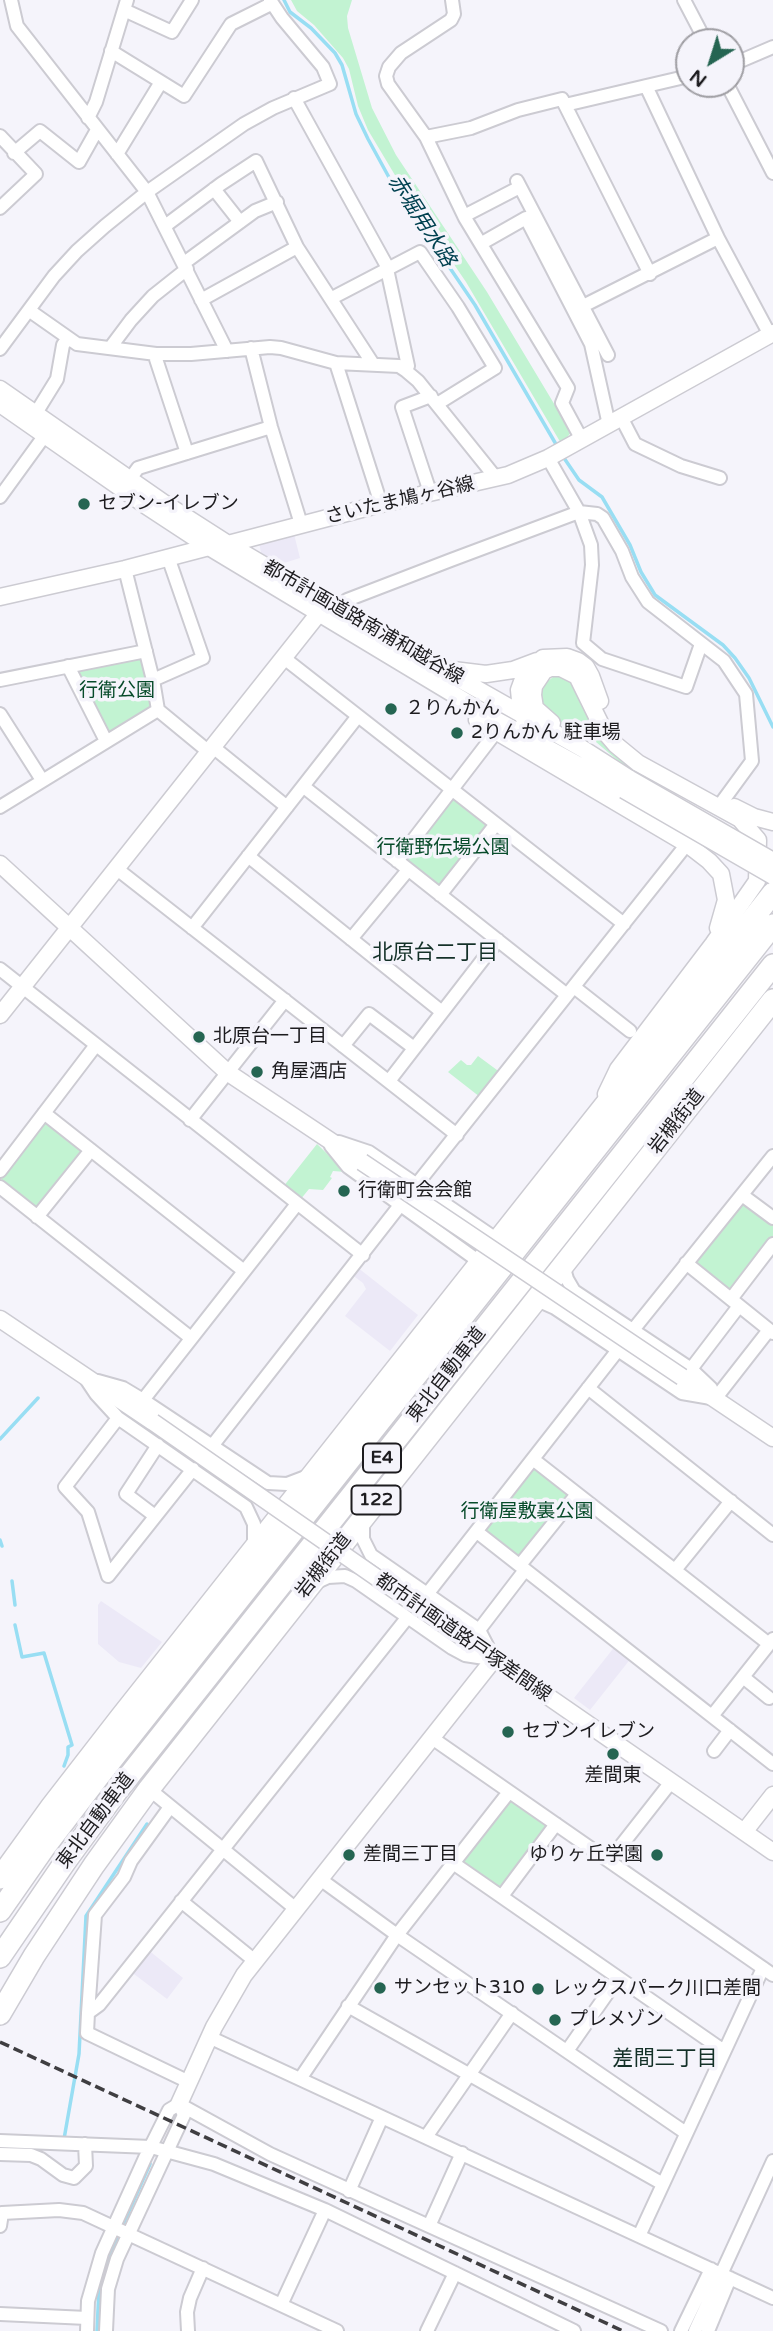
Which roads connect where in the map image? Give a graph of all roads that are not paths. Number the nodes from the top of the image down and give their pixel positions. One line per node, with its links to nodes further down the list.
1 (9, 0): 6 (street); 18 (street)
2 (192, 0): 7 (street)
3 (452, 0): 21 (street)
4 (684, 0): 8 (street)
5 (270, 2): 13 (street); 15 (street)
6 (0, 4)
7 (125, 5): 10 (street)
8 (699, 28)
9 (773, 47): 11 (street)
10 (111, 51): 13 (street); 18 (street)
11 (745, 59)
12 (675, 79): 14 (street)
13 (161, 82): 23 (street)
14 (646, 86): 17 (street); 32 (street)
15 (294, 98): 26 (street); 36 (street)
16 (734, 98): 24 (street)
17 (565, 104): 21 (street); 37 (street)
18 (88, 118): 19 (street)
19 (97, 130): 22 (street); 23 (street)
20 (0, 136): 22 (street)
21 (426, 137): 29 (street)
22 (14, 153): 28 (street)
23 (117, 154): 26 (street)
24 (772, 168)
25 (215, 189): 27 (street); 30 (street); 31 (street)
26 (147, 192): 31 (street); 41 (street)
27 (277, 202): 30 (street); 34 (street)
28 (0, 208)
29 (464, 216): 33 (street); 40 (street)
30 (240, 222): 35 (street)
31 (165, 226): 35 (street)
32 (718, 238): 37 (street); 42 (street)
33 (482, 243): 57 (street); 60 (street)
34 (297, 247): 38 (street); 39 (street)
35 (185, 266): 39 (street); 44 (street)
36 (388, 268): 38 (street); 52 (street); 54 (street)
37 (650, 274): 40 (street)
38 (332, 298): 51 (street)
39 (201, 300): 47 (street)
40 (583, 306): 49 (street)
41 (30, 311): 43 (street); 46 (street)
42 (772, 334): 57 (street, さいたま鳩ヶ谷線)
43 (68, 338): 44 (street); 56 (street)
44 (110, 348): 48 (street)
45 (251, 348): 47 (street); 50 (street); 58 (street)
46 (0, 349)
47 (227, 351): 48 (street)
48 (156, 354): 61 (street)
49 (608, 355)
50 (335, 363): 51 (street); 68 (street)
51 (373, 364): 52 (street)
52 (405, 370): 54 (street)
53 (0, 389): 56 (street, 都市計画道路南浦和越谷線)
54 (434, 400): 63 (street); 66 (street)
55 (0, 404): 59 (street, 都市計画道路南浦和越谷線)
56 (36, 413): 65 (street, 都市計画道路南浦和越谷線)
57 (615, 422): 60 (street, さいたま鳩ヶ谷線); 64 (street)
58 (271, 427): 61 (street); 70 (street)
59 (45, 435): 67 (street); 72 (street, 都市計画道路南浦和越谷線)
60 (582, 440): 62 (street, さいたま鳩ヶ谷線)
61 (187, 453): 65 (street)
62 (548, 458): 63 (street, さいたま鳩ヶ谷線); 69 (street)
63 (496, 478): 66 (street, さいたま鳩ヶ谷線)
64 (720, 478)
65 (130, 480): 71 (street, 都市計画道路南浦和越谷線)
66 (430, 492): 68 (street, さいたま鳩ヶ谷線)
67 (0, 498)
68 (382, 504): 70 (street, さいたま鳩ヶ谷線)
69 (579, 512): 76 (street); 78 (street); 78 (street)
70 (301, 524): 71 (street, さいたま鳩ヶ谷線)
71 (228, 544): 72 (street, さいたま鳩ヶ谷線); 76 (street, 都市計画道路南浦和越谷線)
72 (209, 547): 73 (street, さいたま鳩ヶ谷線); 77 (street, 都市計画道路南浦和越谷線)
73 (168, 557): 74 (street, さいたま鳩ヶ谷線); 86 (street)
74 (125, 569): 75 (street, さいたま鳩ヶ谷線); 80 (street)
75 (0, 597)
76 (340, 611): 84 (street, 都市計画道路南浦和越谷線)
77 (319, 613): 79 (street, 都市計画道路南浦和越谷線); 82 (street)
78 (701, 644): 100 (street)
79 (380, 650): 91 (street); 95 (street, 都市計画道路南浦和越谷線)
80 (146, 651): 83 (street); 86 (street)
81 (543, 658): 84 (street); 89 (street); 100 (street)
82 (284, 659): 90 (street); 93 (street)
83 (68, 666): 85 (street); 92 (street)
84 (437, 666): 89 (street, 都市計画道路南浦和越谷線)
85 (0, 680)
86 (153, 680): 87 (street)
87 (158, 710): 92 (street); 93 (street)
88 (0, 714): 96 (street)
89 (523, 715): 94 (street, 都市計画道路南浦和越谷線); 95 (street)
90 (358, 716): 98 (street); 99 (street)
91 (496, 732): 99 (street); 105 (street)
92 (106, 741): 96 (street)
93 (211, 749): 102 (street); 110 (street)
94 (583, 749): 97 (street, 都市計画道路南浦和越谷線); 123 (street)
95 (568, 759): 97 (street, 都市計画道路南浦和越谷線)
96 (42, 780): 101 (street)
97 (627, 784): 108 (street, 都市計画道路南浦和越谷線, bridge); 112 (street, 都市計画道路南浦和越谷線, bridge)
98 (304, 787): 102 (street); 107 (street)
99 (452, 789): 104 (street); 107 (street)
100 (722, 802): 103 (street)
101 (0, 807)
102 (287, 807): 106 (street)
103 (773, 822)
104 (496, 824): 114 (street); 115 (street)
105 (688, 844): 115 (street); 123 (street)
106 (248, 856): 118 (street); 119 (street)
107 (397, 861): 111 (street)
108 (773, 861)
109 (0, 864): 117 (street)
110 (117, 869): 117 (street); 118 (street)
111 (408, 870): 114 (street); 119 (street)
112 (773, 876)
113 (773, 894): 138 (highway)
114 (440, 895): 120 (street)
115 (624, 924): 125 (street)
116 (773, 925): 217 (highway, 東北自動車道 / E4)
117 (70, 928): 124 (street); 135 (street)
118 (192, 928): 126 (street)
119 (351, 939): 128 (street)
120 (498, 940): 125 (street); 128 (street)
121 (773, 965): 219 (highway, 東北自動車道 / E4)
122 (0, 969): 124 (street)
123 (694, 969): 138 (street)
124 (22, 987): 130 (street); 132 (street)
125 (570, 991): 131 (street); 141 (street)
126 (285, 1000): 133 (street); 135 (street)
127 (773, 1000): 137 (highway, 岩槻街道 / 122)
128 (442, 1012): 134 (street)
129 (773, 1014): 137 (street)
130 (0, 1015)
131 (629, 1031)
132 (96, 1045): 139 (street); 140 (street)
133 (344, 1046): 134 (street); 136 (street)
134 (414, 1048): 136 (street)
135 (227, 1072): 140 (street); 142 (street)
136 (389, 1082): 141 (street)
137 (691, 1104): 158 (highway, 岩槻街道 / 122)
138 (598, 1112): 153 (highway)
139 (44, 1113): 143 (street); 145 (street)
140 (190, 1120): 149 (street)
141 (457, 1135): 146 (street)
142 (324, 1138): 146 (street); 150 (street); 167 (street, bridge)
143 (91, 1150): 151 (street); 159 (street)
144 (773, 1156): 148 (street)
145 (0, 1171)
146 (416, 1184): 153 (street)
147 (0, 1187): 151 (street)
148 (742, 1195): 152 (street); 157 (street)
149 (297, 1204): 155 (street); 159 (street)
150 (401, 1204): 155 (street); 156 (street)
151 (37, 1217): 165 (street)
152 (773, 1218)
153 (499, 1241): 156 (highway)
154 (773, 1244): 161 (street)
155 (363, 1255): 175 (street)
156 (481, 1263): 177 (highway)
157 (686, 1264): 161 (street); 163 (street)
158 (564, 1265): 160 (highway, 岩槻街道 / 122); 163 (street)
159 (244, 1271): 165 (street)
160 (537, 1300): 166 (street); 181 (highway, 岩槻街道 / 122)
161 (735, 1303): 164 (street); 167 (street)
162 (0, 1319): 168 (street)
163 (633, 1331): 167 (street)
164 (771, 1331): 170 (street)
165 (191, 1338): 171 (street)
166 (618, 1350): 169 (street); 170 (street)
167 (687, 1373): 170 (street)
168 (85, 1376): 171 (street); 172 (street)
169 (588, 1388): 176 (street); 180 (street)
170 (715, 1399): 173 (street)
171 (139, 1405): 175 (street); 193 (street, 都市計画道路戸塚差間線, bridge)
172 (118, 1418): 174 (street); 182 (street)
173 (773, 1438)
174 (158, 1445): 178 (street); 182 (street)
175 (212, 1446): 177 (street)
176 (534, 1460): 179 (street); 184 (street)
177 (320, 1467): 185 (highway)
178 (193, 1469): 182 (street); 185 (street)
179 (577, 1494): 186 (street); 187 (street)
180 (731, 1502): 183 (street); 187 (street)
181 (364, 1515): 188 (highway, 岩槻街道 / 122); 189 (street)
182 (155, 1516)
183 (771, 1530)
184 (477, 1532): 186 (street); 189 (street)
185 (252, 1553): 212 (highway)
186 (523, 1568): 191 (street); 196 (street)
187 (675, 1570): 192 (street)
188 (307, 1587): 190 (street); 202 (highway, 岩槻街道 / 122)
189 (428, 1593): 191 (street)
190 (407, 1618): 193 (street); 208 (street)
191 (479, 1630): 193 (street)
192 (771, 1641): 194 (street)
193 (494, 1659): 198 (street); 201 (street, 都市計画道路戸塚差間線)
194 (743, 1677): 195 (street); 196 (street)
195 (769, 1698)
196 (712, 1716): 197 (street)
197 (730, 1730): 199 (street); 200 (street)
198 (432, 1738): 203 (street); 213 (street)
199 (714, 1751)
200 (773, 1764)
201 (671, 1782): 207 (street, 都市計画道路戸塚差間線); 210 (street)
202 (149, 1789): 205 (street); 226 (highway, 岩槻街道 / 122)
203 (509, 1791): 206 (street); 211 (street)
204 (773, 1795): 207 (street)
205 (170, 1807): 208 (street); 224 (street)
206 (556, 1824): 210 (street); 214 (street)
207 (744, 1832): 209 (street, 都市計画道路戸塚差間線)
208 (222, 1850): 215 (street); 216 (street)
209 (773, 1853)
210 (609, 1861): 221 (street)
211 (453, 1863): 214 (street); 218 (street)
212 (0, 1878)
213 (320, 1879): 216 (street); 218 (street)
214 (502, 1896): 222 (street)
215 (181, 1902): 220 (street); 224 (street)
216 (296, 1909): 220 (street)
217 (0, 1911)
218 (397, 1935): 223 (street); 225 (street)
219 (0, 1957)
220 (255, 1961): 227 (street)
221 (768, 1971): 229 (street)
222 (618, 1978): 228 (street); 229 (street)
223 (348, 2006): 230 (street); 231 (street)
224 (88, 2013): 232 (street)
225 (512, 2013): 228 (street); 230 (street)
226 (0, 2014)
227 (209, 2037): 231 (street); 232 (street)
228 (567, 2051): 235 (street)
229 (724, 2051): 235 (street)
230 (469, 2074): 236 (street); 244 (street)
231 (300, 2079): 234 (street)
232 (189, 2082): 233 (street)
233 (179, 2104): 239 (street); 240 (street); 246 (street)
234 (382, 2117): 236 (street); 246 (street)
235 (687, 2133): 244 (street)
236 (426, 2137): 241 (street)
237 (0, 2141): 238 (street)
238 (85, 2144): 239 (street); 242 (street)
239 (152, 2147): 240 (street); 251 (street)
240 (169, 2150): 248 (street); 252 (street)
241 (462, 2153): 249 (street); 253 (street)
242 (0, 2154)
243 (773, 2161): 245 (street)
244 (663, 2184): 253 (street)
245 (761, 2188): 247 (street); 256 (street)
246 (349, 2191): 249 (street)
247 (773, 2195)
248 (325, 2210): 255 (street); 258 (street)
249 (429, 2225): 266 (street)
250 (0, 2226): 251 (street)
251 (113, 2226): 252 (street); 260 (street)
252 (130, 2234): 254 (street); 262 (street)
253 (639, 2236): 256 (street)
254 (203, 2268): 258 (street); 261 (street)
255 (455, 2273): 264 (street); 265 (street)
256 (720, 2277): 257 (street); 267 (street); 268 (street); 269 (street)
257 (773, 2298)
258 (281, 2305): 263 (street)
259 (0, 2314): 260 (street)
260 (87, 2324)
261 (184, 2330)
262 (106, 2331)
263 (337, 2331)
264 (427, 2331)
265 (574, 2331)
266 (661, 2331)
267 (681, 2331)
268 (695, 2331)
269 (708, 2331)

